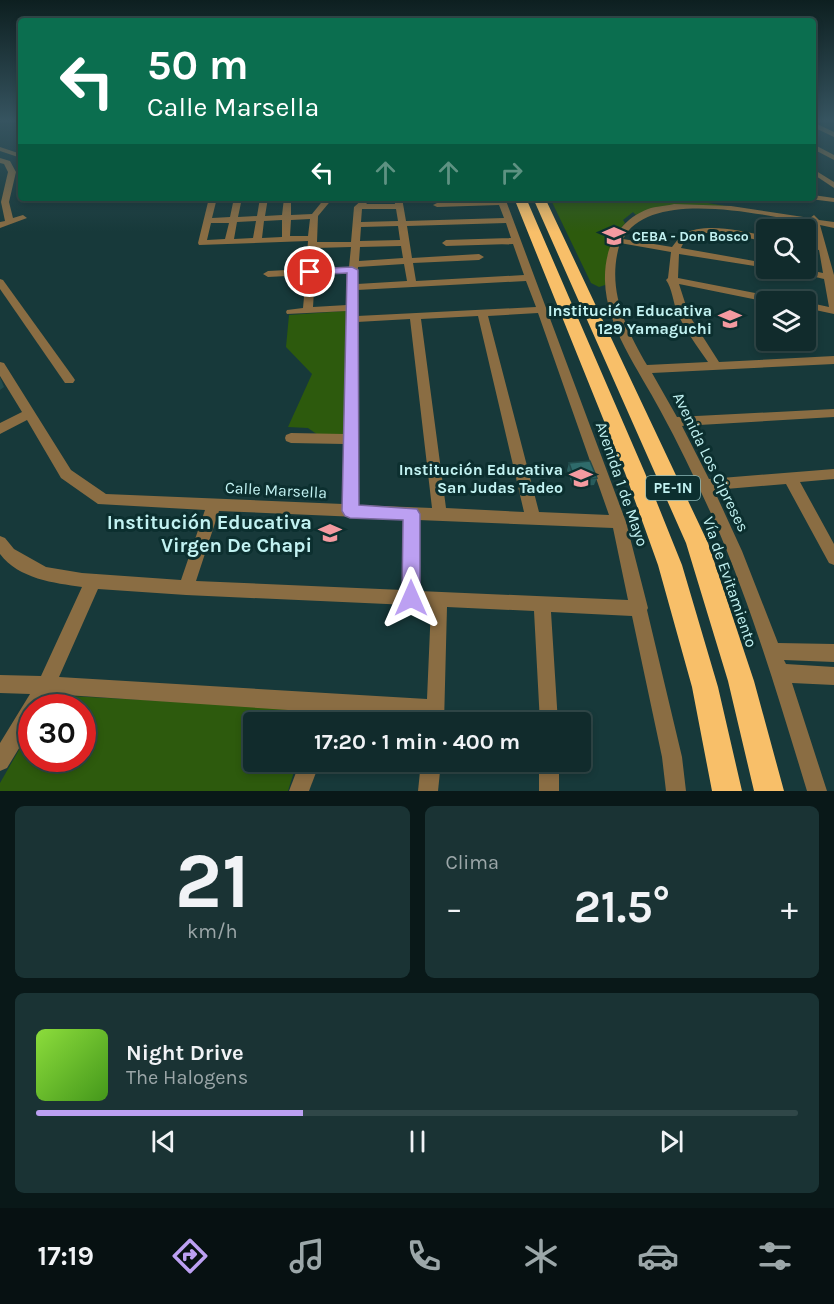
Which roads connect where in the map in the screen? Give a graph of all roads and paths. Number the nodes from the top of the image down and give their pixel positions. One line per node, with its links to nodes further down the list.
1 (0, 160): 28 (street)
2 (816, 173): 3 (street)
3 (834, 186)
4 (816, 197): 5 (street)
5 (834, 200)
6 (212, 201): 35 (street)
7 (237, 201): 36 (street)
8 (264, 201): 22 (street)
9 (287, 201): 23 (street)
10 (326, 201): 20 (street)
11 (365, 201): 19 (street)
12 (463, 201): 18 (street)
13 (508, 201): 26 (street, Avenida 1 de Mayo)
14 (509, 201): 123 (highway, PE-1N)
15 (540, 201): 124 (highway, Vía de Evitamiento / PE-1N)
16 (703, 201): 25 (street)
17 (399, 202): 19 (street); 31 (street)
18 (437, 202): 29 (street)
19 (358, 207): 34 (street)
20 (314, 216): 23 (street); 41 (street)
21 (23, 218): 28 (street)
22 (261, 218): 23 (street); 36 (street); 39 (street)
23 (288, 218): 38 (street)
24 (807, 219): 40 (street)
25 (809, 219)
26 (509, 220): 29 (street); 42 (street, Avenida 1 de Mayo)
27 (816, 220): 30 (street)
28 (10, 222): 33 (street)
29 (441, 222): 31 (street); 45 (street)
30 (834, 223)
31 (403, 224): 34 (street); 44 (street)
32 (816, 224): 48 (street)
33 (0, 225)
34 (358, 225): 46 (street)
35 (206, 229): 36 (street); 36 (street)
36 (231, 231): 39 (street)
37 (756, 238): 49 (street)
38 (286, 239): 39 (street); 41 (street)
39 (257, 240)
40 (616, 240): 49 (street); 77 (street, Avenida Los Cipreses)
41 (313, 241): 46 (street); 55 (street)
42 (516, 241): 43 (street); 59 (street, Avenida 1 de Mayo)
43 (475, 242): 45 (street); 50 (street)
44 (406, 243): 46 (street); 52 (street)
45 (446, 243): 51 (street)
46 (355, 245): 54 (street)
47 (816, 247): 48 (street)
48 (823, 248): 58 (street)
49 (675, 250): 53 (street); 61 (street)
50 (479, 257): 51 (street); 60 (street)
51 (450, 259): 52 (street)
52 (408, 261): 54 (street); 63 (street)
53 (756, 264)
54 (352, 267): 55 (street); 64 (street)
55 (310, 272): 56 (street); 69 (street)
56 (268, 274)
57 (816, 274): 58 (street)
58 (831, 277): 67 (street)
59 (530, 278): 60 (street); 68 (street, Avenida 1 de Mayo)
60 (485, 280): 63 (street)
61 (671, 280): 65 (street); 76 (street)
62 (0, 282): 78 (street)
63 (412, 284): 64 (street)
64 (352, 287): 72 (street)
65 (756, 296)
66 (816, 306): 67 (street)
67 (834, 309)
68 (540, 310): 71 (street); 93 (street, Avenida 1 de Mayo)
69 (308, 311): 70 (street); 72 (street)
70 (291, 312)
71 (482, 313): 73 (street); 92 (street)
72 (352, 314): 73 (street); 84 (street)
73 (415, 316): 91 (street)
74 (834, 360): 76 (street)
75 (0, 366): 80 (street, Calle Marsella)
76 (716, 366): 77 (street)
77 (645, 369): 81 (street, Avenida Los Cipreses)
78 (69, 380)
79 (834, 413): 81 (street)
80 (28, 414): 82 (street); 88 (street, Calle Marsella)
81 (673, 422): 87 (street, Avenida Los Cipreses)
82 (0, 429)
83 (291, 438): 84 (street)
84 (351, 440): 89 (street)
85 (834, 474): 86 (street)
86 (790, 477): 87 (street); 95 (street)
87 (704, 485): 102 (street, Avenida Los Cipreses)
88 (214, 505): 89 (street, Calle Marsella); 97 (street)
89 (350, 511): 90 (street, Calle Marsella)
90 (411, 514): 91 (street, Calle Marsella); 98 (street)
91 (440, 515): 92 (street, Calle Marsella)
92 (533, 519): 93 (street, Calle Marsella)
93 (619, 522): 101 (street, Avenida 1 de Mayo)
94 (3, 552): 96 (street)
95 (834, 558)
96 (93, 581): 97 (street); 107 (street)
97 (186, 588): 98 (street)
98 (411, 598): 99 (street)
99 (439, 600): 100 (street); 112 (street)
100 (542, 604): 101 (street); 113 (street)
101 (640, 608): 122 (street, Avenida 1 de Mayo)
102 (772, 651): 103 (street); 104 (street, Avenida Los Cipreses)
103 (834, 653)
104 (780, 673): 105 (street); 125 (street, Avenida Los Cipreses)
105 (834, 676)
106 (0, 684): 107 (street)
107 (46, 685): 108 (street); 109 (street)
108 (41, 694)
109 (330, 704): 110 (street); 111 (street)
110 (327, 712)
111 (401, 712)
112 (436, 712)
113 (548, 712)
114 (18, 732): 115 (street)
115 (0, 761)
116 (306, 772): 119 (street)
117 (430, 772): 120 (street)
118 (549, 772): 121 (street)
119 (299, 791)
120 (428, 791)
121 (549, 791)
122 (676, 791)
123 (727, 791)
124 (768, 791)
125 (817, 791)

